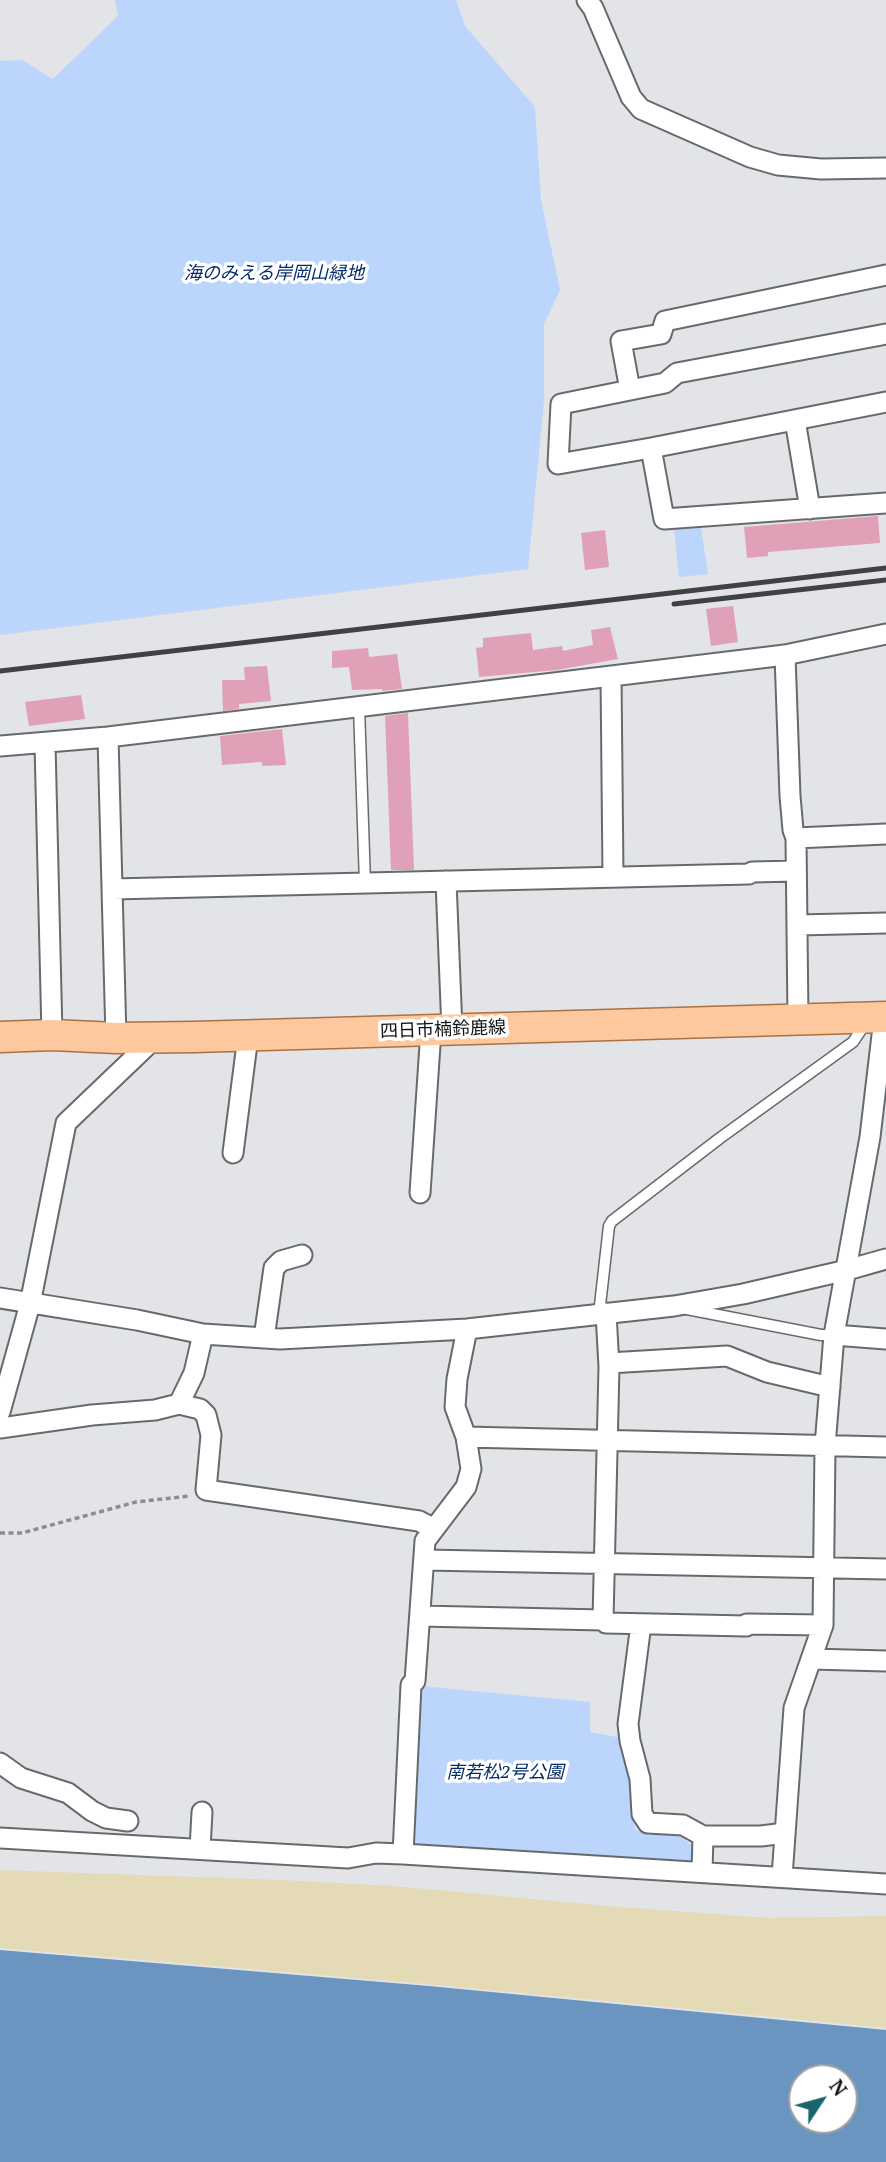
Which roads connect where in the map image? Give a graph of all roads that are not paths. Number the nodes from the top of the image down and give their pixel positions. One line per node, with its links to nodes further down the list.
1 (587, 0): 2 (street)
2 (886, 168)
3 (886, 275): 5 (street)
4 (886, 334): 5 (street)
5 (631, 390): 8 (street)
6 (886, 402): 7 (street)
7 (795, 420): 8 (street); 10 (street)
8 (652, 448): 10 (street)
9 (886, 503): 10 (street)
10 (810, 509)
11 (886, 634): 12 (street)
12 (785, 655): 13 (street); 19 (street)
13 (611, 676): 14 (street); 21 (street)
14 (359, 707): 15 (street); 23 (lane)
15 (108, 737): 16 (street); 24 (street)
16 (45, 744): 17 (street); 30 (street)
17 (0, 746)
18 (886, 834): 19 (street)
19 (796, 838): 20 (street)
20 (796, 871): 21 (street); 26 (street)
21 (613, 876): 22 (street)
22 (446, 881): 23 (street); 29 (street)
23 (365, 883): 24 (street)
24 (112, 889): 33 (street)
25 (886, 923): 26 (street)
26 (797, 925): 28 (street)
27 (880, 1018): 28 (main road, 四日市楠鈴鹿線); 39 (street); 43 (lane)
28 (798, 1020): 29 (main road, 四日市楠鈴鹿線)
29 (441, 1030): 31 (main road, 四日市楠鈴鹿線); 36 (street)
30 (52, 1035): 32 (main road, 四日市楠鈴鹿線); 33 (main road, 四日市楠鈴鹿線)
31 (248, 1036): 34 (main road, 四日市楠鈴鹿線); 35 (street)
32 (0, 1037)
33 (116, 1038): 34 (main road, 四日市楠鈴鹿線)
34 (155, 1038): 41 (street)
35 (233, 1153)
36 (420, 1193)
37 (302, 1255): 47 (street)
38 (886, 1259): 39 (street)
39 (847, 1270): 42 (street); 46 (street)
40 (0, 1298): 41 (street)
41 (30, 1304): 45 (street); 52 (street)
42 (674, 1306): 43 (street); 46 (lane)
43 (603, 1314): 44 (street); 49 (street)
44 (467, 1329): 47 (street); 54 (street)
45 (204, 1334): 47 (street); 51 (street)
46 (834, 1335): 48 (street); 50 (street)
47 (264, 1339)
48 (886, 1339)
49 (609, 1363): 50 (street); 55 (street)
50 (830, 1387): 56 (street)
51 (179, 1404): 53 (street); 58 (street)
52 (0, 1412)
53 (0, 1428)
54 (466, 1437): 55 (street); 58 (street)
55 (608, 1439): 56 (street); 60 (street)
56 (825, 1446): 57 (street); 61 (street)
57 (886, 1447)
58 (434, 1529): 59 (street)
59 (425, 1560): 60 (street); 63 (street)
60 (606, 1563): 61 (street); 64 (street)
61 (824, 1567): 62 (street); 66 (street)
62 (886, 1569)
63 (420, 1616): 64 (street); 76 (street)
64 (603, 1620): 65 (street)
65 (641, 1624): 66 (street); 72 (street)
66 (823, 1625): 67 (street)
67 (811, 1659): 68 (street); 71 (street)
68 (886, 1661)
69 (0, 1763): 74 (street)
70 (202, 1812): 75 (street)
71 (785, 1833): 72 (street); 78 (street)
72 (703, 1836): 77 (street)
73 (0, 1838): 74 (street)
74 (128, 1845): 75 (street)
75 (200, 1849): 76 (street)
76 (403, 1854): 77 (street)
77 (702, 1872): 78 (street)
78 (782, 1877): 79 (street)
79 (886, 1884)

